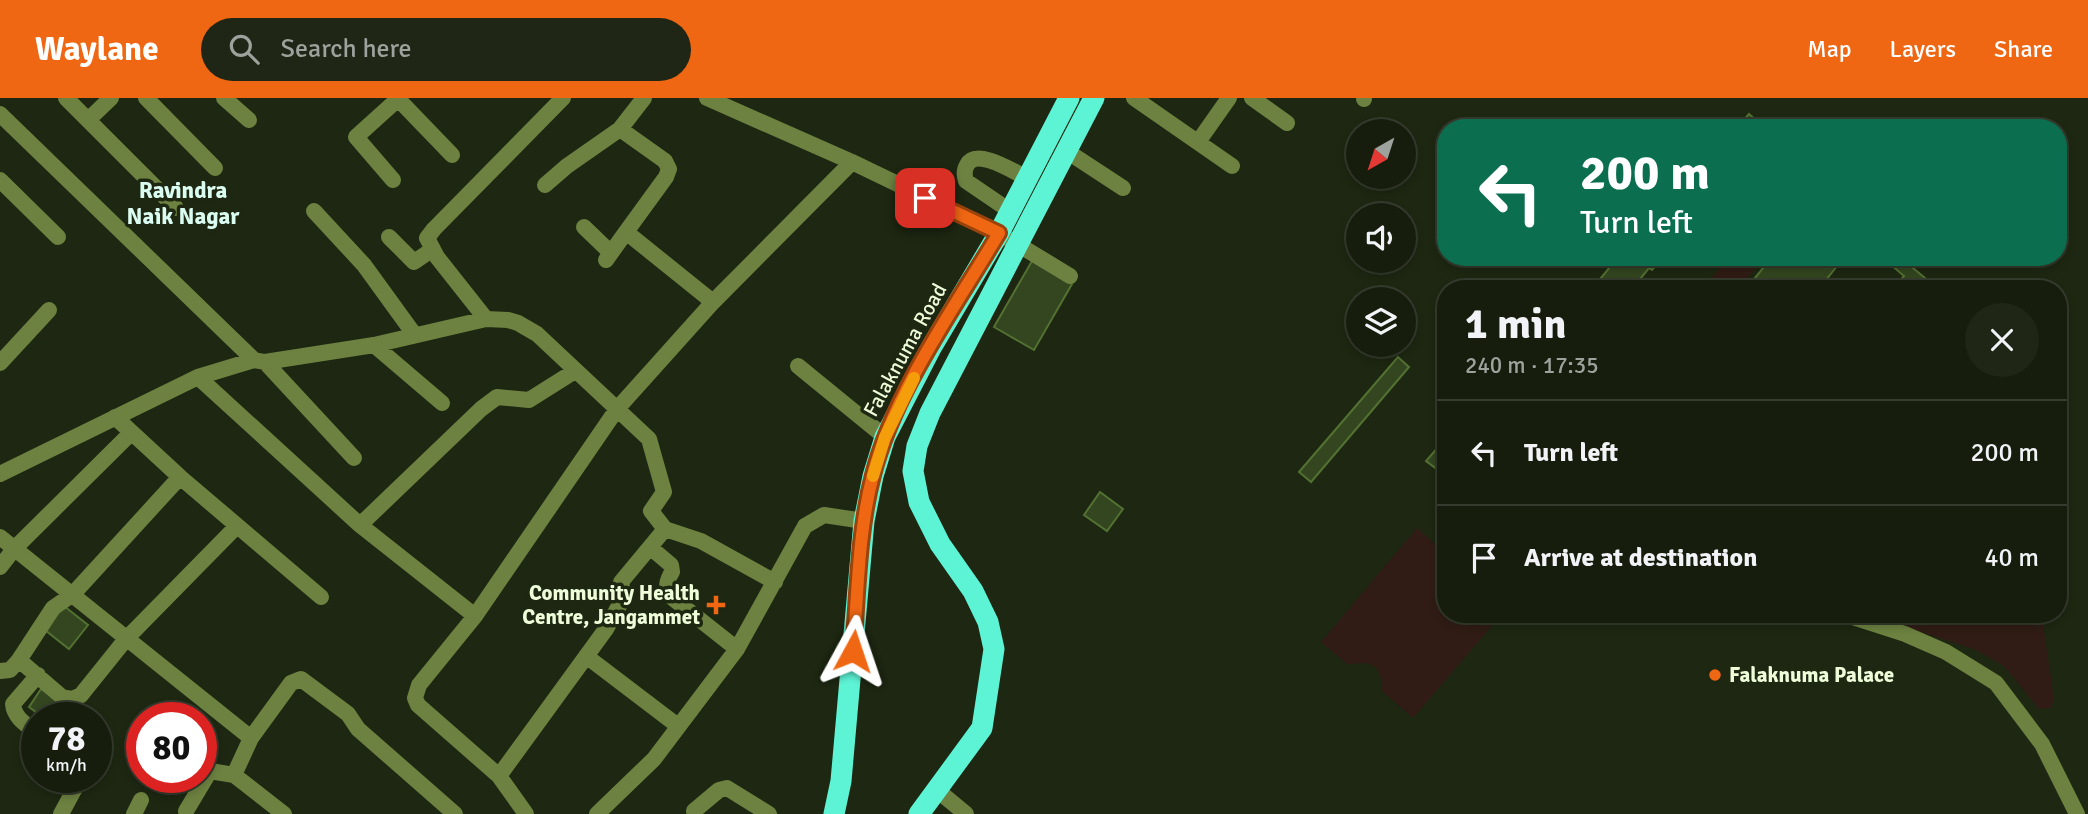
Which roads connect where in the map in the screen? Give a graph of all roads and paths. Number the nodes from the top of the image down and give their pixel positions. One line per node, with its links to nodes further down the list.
1 (66, 98): 15 (street)
2 (111, 98): 15 (street)
3 (146, 98): 24 (street)
4 (224, 98): 16 (street)
5 (399, 98): 21 (street); 27 (street)
6 (563, 98): 38 (street)
7 (644, 98): 18 (street)
8 (1069, 98): 25 (highway, Falaknuma Road)
9 (1094, 98): 20 (highway, Falaknuma Road)
10 (1135, 98): 19 (street)
11 (1229, 98): 19 (street)
12 (1252, 98): 17 (street)
13 (718, 100): 22 (street)
14 (0, 114): 45 (street)
15 (88, 120): 30 (street)
16 (249, 120)
17 (1287, 123)
18 (620, 129): 28 (street); 34 (street)
19 (1198, 142): 23 (street)
20 (1065, 150): 29 (street); 37 (highway, Falaknuma Road)
21 (452, 155)
22 (852, 162): 37 (street); 40 (street)
23 (1232, 166)
24 (215, 168)
25 (1027, 178): 32 (highway, Falaknuma Road); 32 (street)
26 (0, 180): 35 (street)
27 (393, 180)
28 (545, 185)
29 (1123, 188)
30 (176, 208)
31 (314, 211): 43 (street)
32 (1010, 211): 37 (highway, Falaknuma Road)
33 (584, 228): 34 (street)
34 (626, 232): 40 (street)
35 (58, 237)
36 (389, 237): 38 (street)
37 (1008, 238): 39 (street); 54 (highway, Falaknuma Road); 83 (highway, Falaknuma Road)
38 (433, 249): 42 (street)
39 (1070, 276)
40 (713, 302): 51 (street)
41 (49, 310): 46 (street)
42 (486, 319): 43 (street); 48 (street)
43 (414, 334): 44 (street)
44 (374, 345): 45 (street); 50 (street)
45 (260, 361): 49 (street); 55 (street)
46 (0, 363)
47 (798, 366): 54 (street)
48 (575, 371): 51 (street); 59 (street)
49 (198, 377): 52 (street); 59 (street)
50 (442, 403)
51 (617, 409): 61 (street); 69 (street)
52 (115, 417): 53 (street); 56 (street)
53 (131, 433): 57 (street); 64 (street)
54 (885, 437): 58 (highway, Falaknuma Road)
55 (354, 458)
56 (0, 474)
57 (180, 477): 60 (street); 67 (street)
58 (864, 522): 66 (street); 94 (highway, Falaknuma Road)
59 (359, 525): 69 (street)
60 (237, 526): 68 (street); 71 (street)
61 (665, 529): 63 (street); 66 (street)
62 (0, 537): 64 (street)
63 (651, 548): 72 (street); 73 (street)
64 (14, 549): 65 (street); 67 (street)
65 (0, 567)
66 (775, 582): 72 (street)
67 (73, 594): 71 (street); 74 (street)
68 (321, 597)
69 (475, 616): 82 (street)
70 (1871, 623): 97 (street)
71 (126, 639): 76 (street); 79 (street)
72 (737, 649): 78 (street)
73 (586, 656): 78 (street); 82 (street)
74 (19, 660): 75 (street); 76 (street)
75 (0, 671)
76 (38, 675): 77 (street)
77 (21, 720)
78 (678, 726): 92 (street)
79 (251, 738): 81 (street); 90 (street)
80 (217, 770): 81 (street)
81 (234, 775): 89 (street)
82 (499, 776): 91 (street)
83 (937, 790): 95 (highway, Falaknuma Road); 96 (street)
84 (72, 793): 88 (street)
85 (194, 793): 86 (street)
86 (186, 811)
87 (694, 811): 93 (street)
88 (61, 814)
89 (284, 814)
90 (455, 814)
91 (526, 814)
92 (597, 814)
93 (769, 814)
94 (834, 814)
95 (919, 814)
96 (966, 814)
97 (2077, 814)

